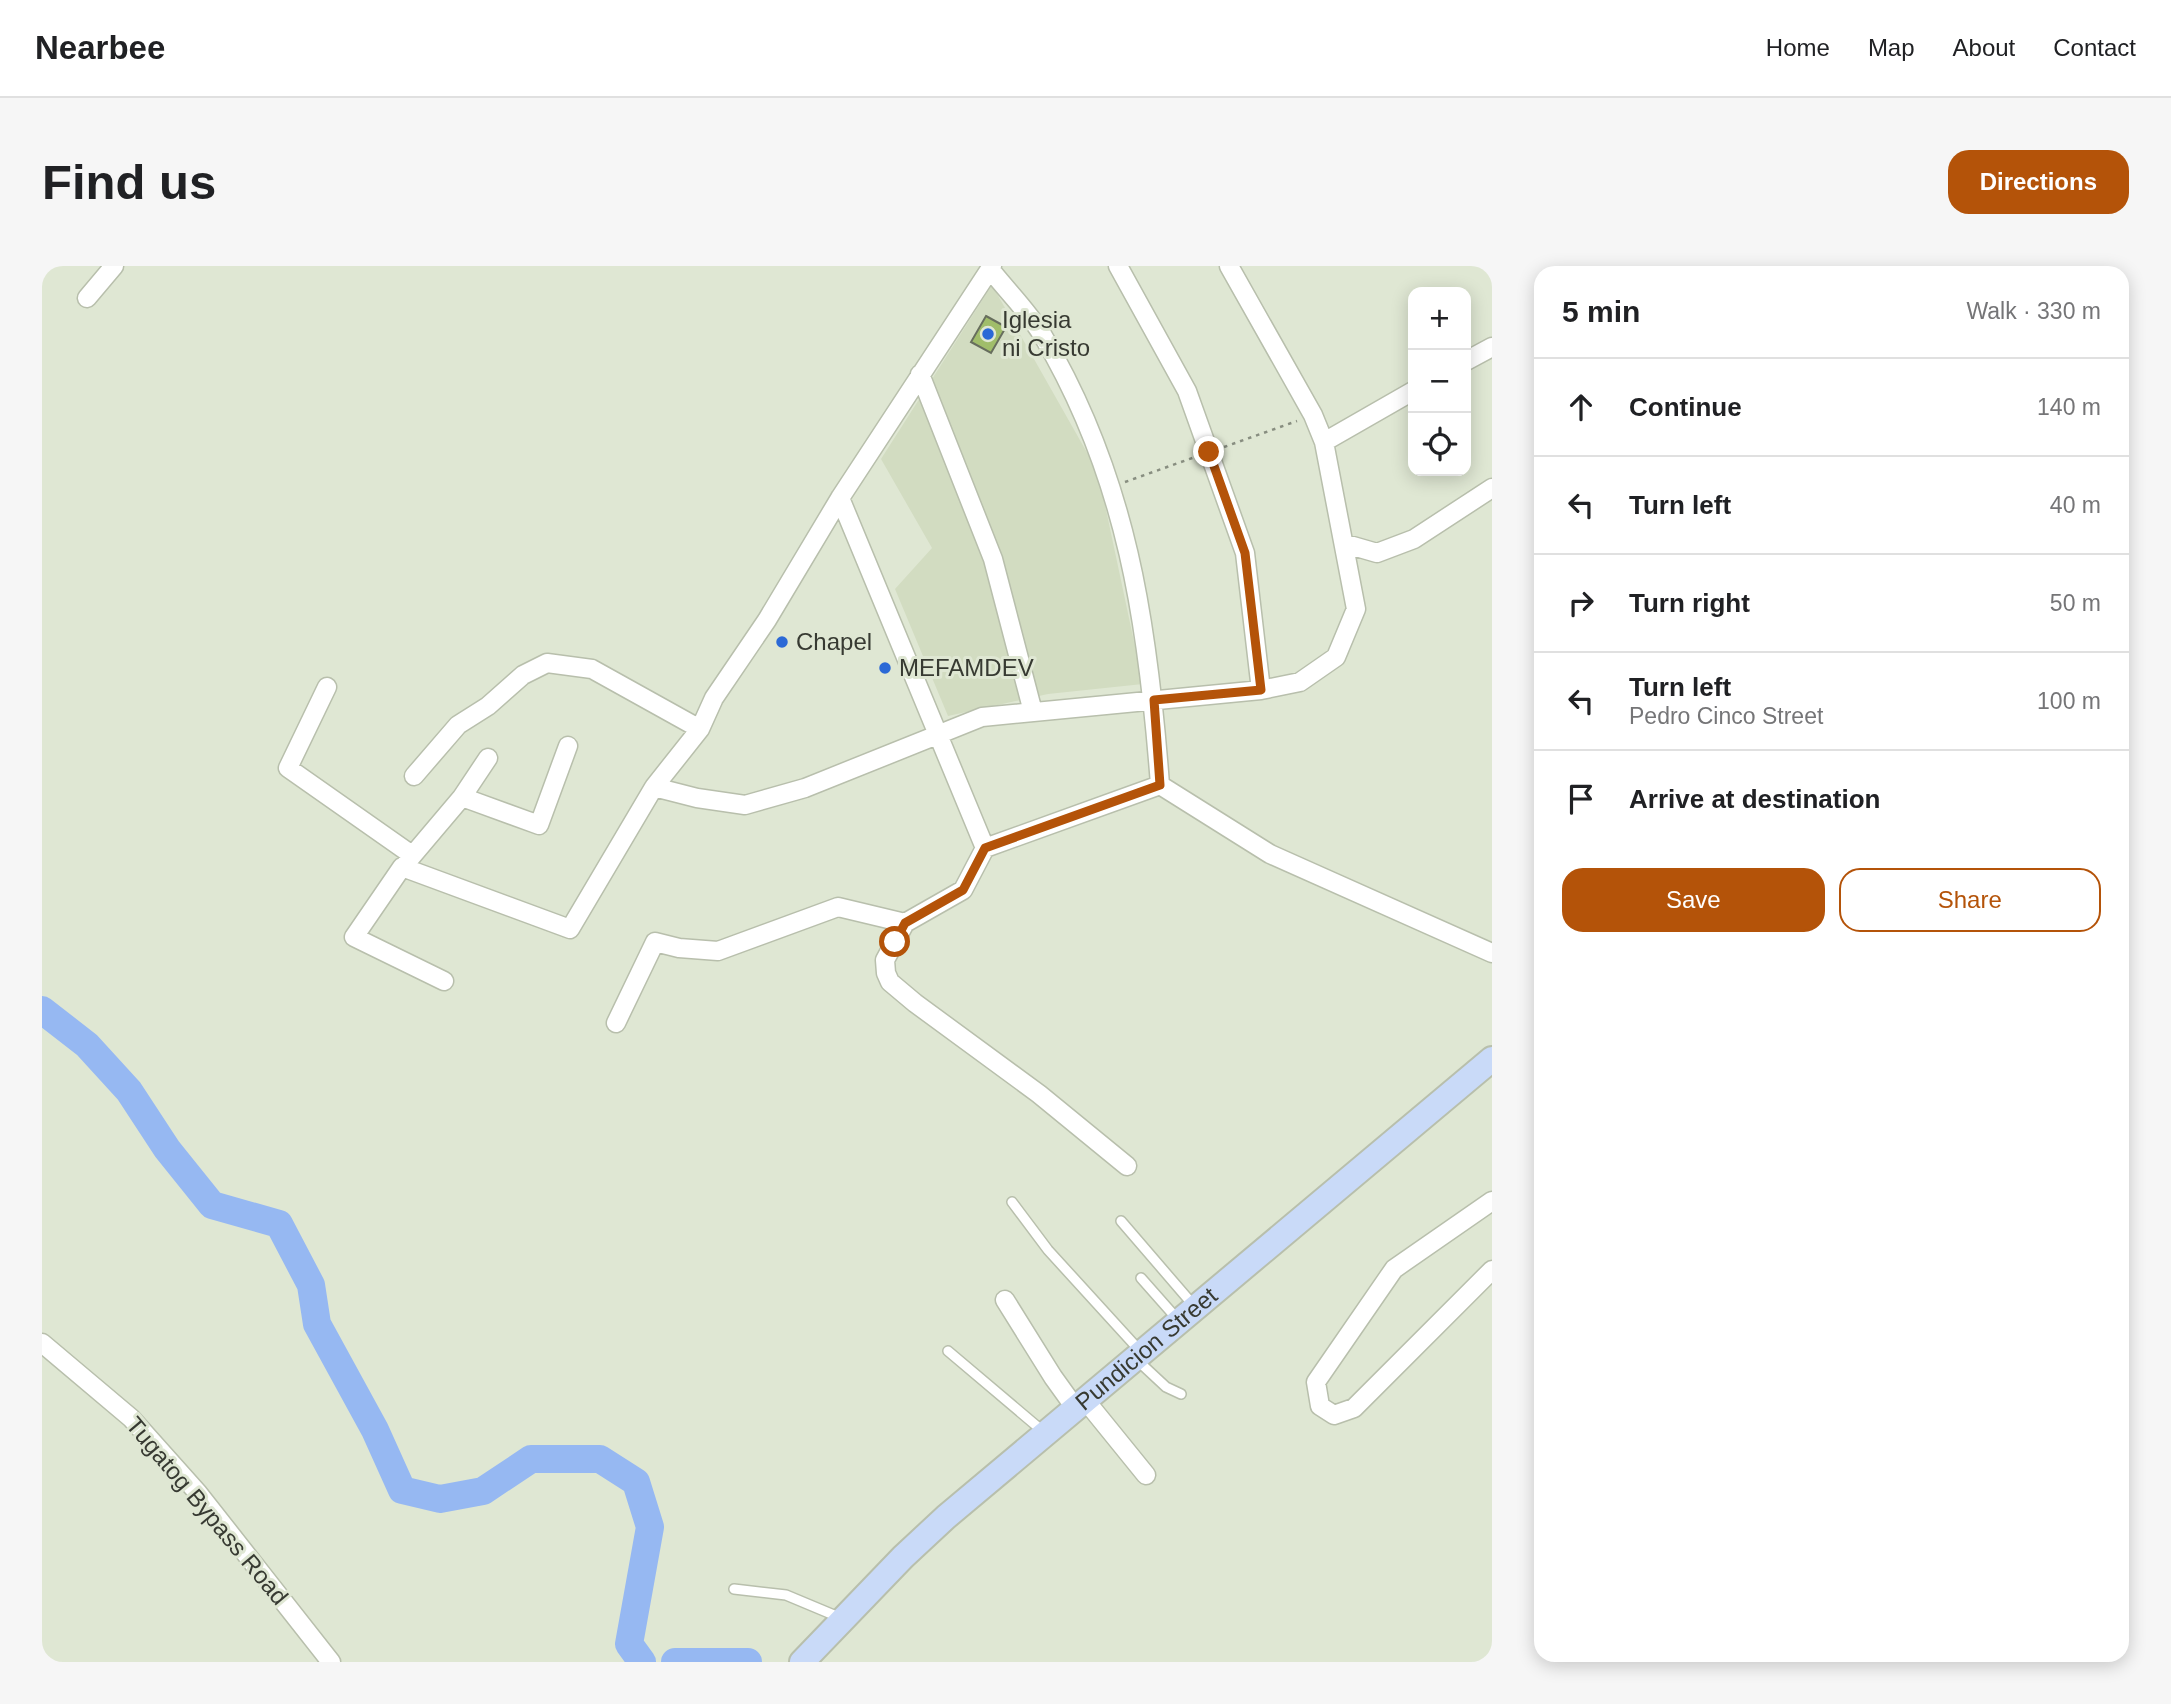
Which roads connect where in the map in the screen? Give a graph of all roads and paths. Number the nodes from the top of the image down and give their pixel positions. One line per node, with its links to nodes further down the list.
1 (114, 266): 5 (street)
2 (1118, 266): 15 (street)
3 (1229, 266): 10 (street)
4 (991, 268): 8 (street); 16 (street)
5 (87, 298)
6 (1492, 346): 7 (street)
7 (1471, 359)
8 (920, 374): 12 (street); 17 (street)
9 (1408, 394): 10 (street)
10 (1324, 442): 13 (street)
11 (1492, 488): 13 (street)
12 (840, 498): 18 (street); 19 (street)
13 (1346, 544): 15 (street)
14 (327, 687): 27 (street)
15 (1261, 690): 16 (street)
16 (1154, 700): 17 (street); 23 (street)
17 (1033, 712): 19 (street)
18 (700, 729): 22 (street); 24 (street)
19 (938, 733): 24 (street); 26 (street)
20 (568, 746): 25 (street)
21 (488, 758): 25 (street)
22 (414, 776)
23 (1160, 785): 26 (street); 29 (street)
24 (654, 787): 27 (street)
25 (461, 797): 27 (street)
26 (985, 848): 28 (street)
27 (407, 861): 30 (street)
28 (905, 923): 31 (street); 33 (street)
29 (1492, 953)
30 (444, 981)
31 (616, 1023)
32 (1492, 1059): 40 (main road, Pundicion Street)
33 (1127, 1166)
34 (1492, 1201): 37 (street)
35 (1012, 1202): 43 (lane)
36 (1121, 1220): 40 (lane)
37 (1492, 1270)
38 (1141, 1278): 40 (lane)
39 (1005, 1300): 45 (street)
40 (1188, 1316): 43 (main road, Pundicion Street)
41 (42, 1343): 51 (street, Tugatog Bypass Road)
42 (948, 1351): 46 (lane)
43 (1139, 1356): 44 (lane); 45 (main road, Pundicion Street)
44 (1181, 1394)
45 (1081, 1405): 46 (main road, Pundicion Street); 47 (street)
46 (1046, 1434): 49 (main road, Pundicion Street)
47 (1146, 1475)
48 (734, 1589): 49 (lane)
49 (842, 1619): 50 (main road, Pundicion Street)
50 (807, 1657)
51 (331, 1662)

